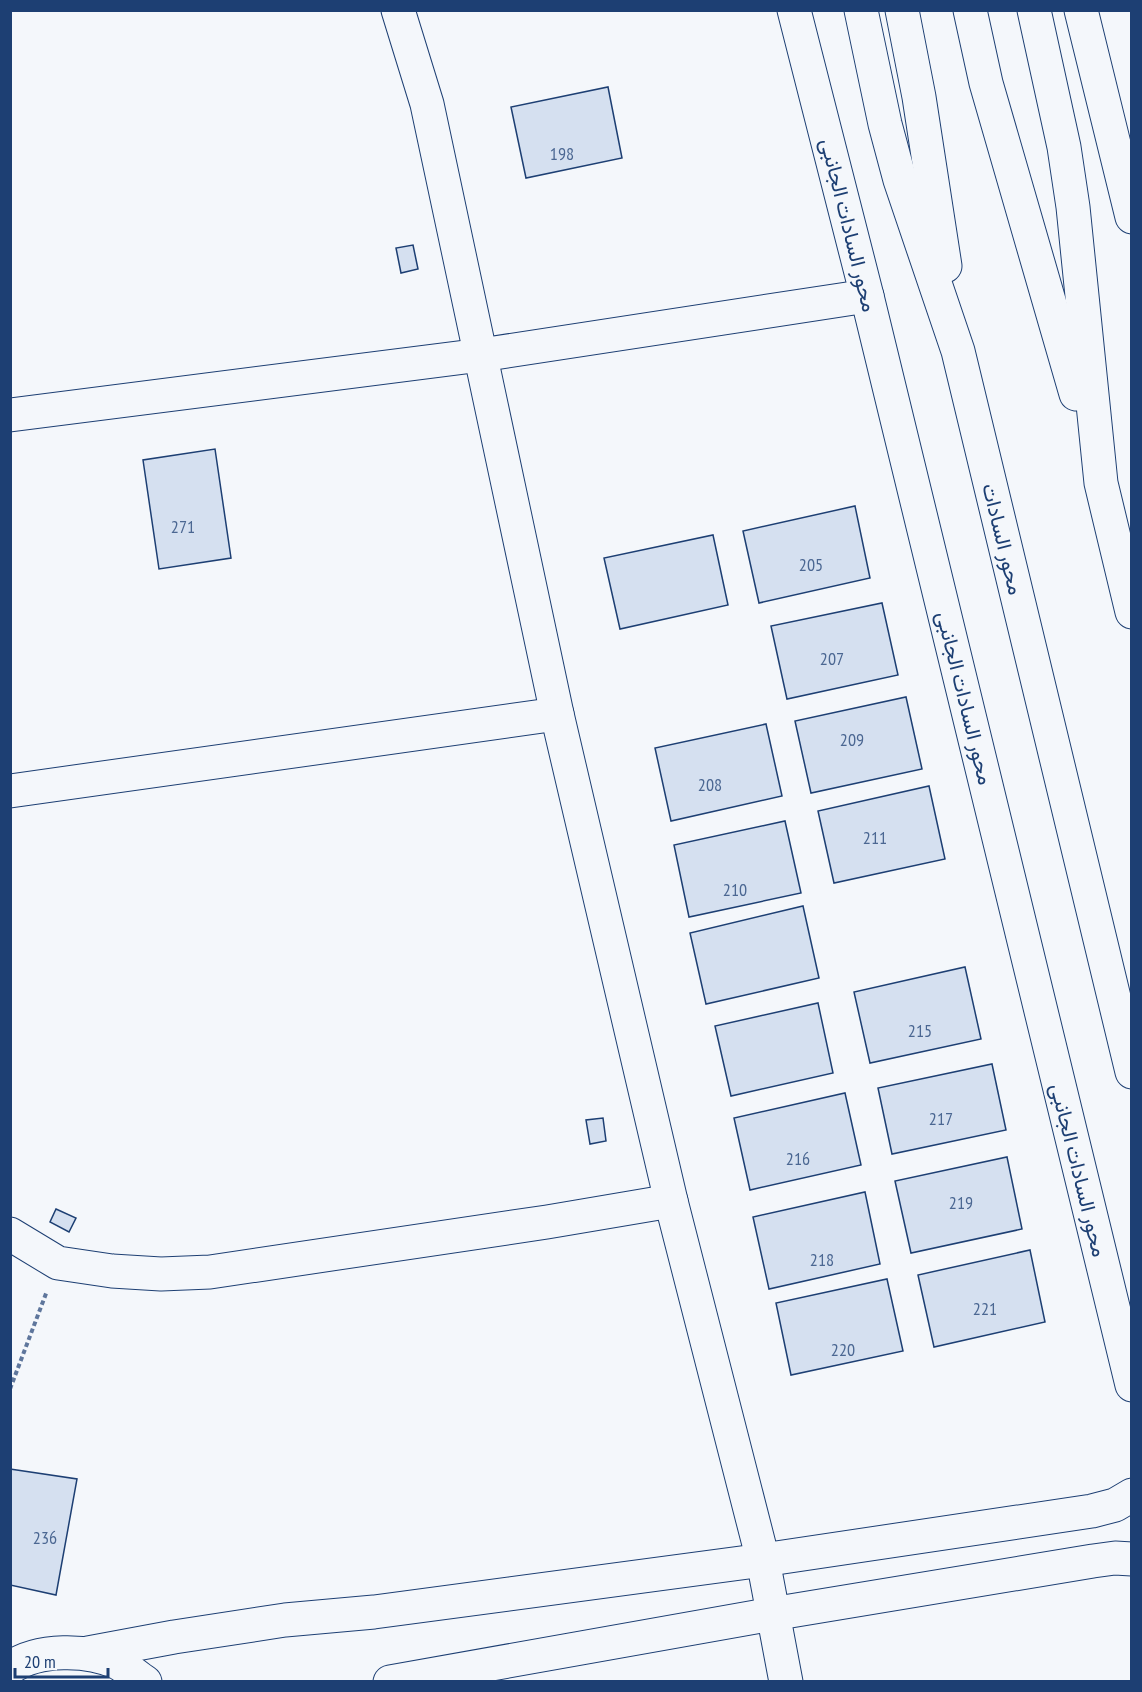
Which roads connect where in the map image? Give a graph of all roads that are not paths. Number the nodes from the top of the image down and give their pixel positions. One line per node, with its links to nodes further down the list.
1 (398, 10): 11 (street)
2 (794, 10): 9 (street, محور السادات الجانبى)
3 (861, 10): 10 (street, محور السادات)
4 (902, 10): 10 (street)
5 (970, 10): 13 (street)
6 (1034, 10): 13 (street)
7 (1081, 10): 8 (street)
8 (1131, 217)
9 (867, 296): 11 (street); 20 (street, محور السادات الجانبى)
10 (958, 351): 17 (street, محور السادات)
11 (481, 355): 12 (street); 15 (street)
12 (10, 415)
13 (1101, 483): 14 (street)
14 (1131, 612)
15 (557, 714): 16 (street); 18 (street)
16 (10, 791)
17 (1131, 1072)
18 (671, 1201): 19 (street); 23 (street)
19 (10, 1234)
20 (1131, 1385)
21 (1131, 1495): 23 (street)
22 (1131, 1559): 24 (street)
23 (763, 1560): 24 (street); 25 (street)
24 (772, 1614): 28 (street); 29 (street)
25 (88, 1653): 26 (street); 27 (street)
26 (12, 1664)
27 (145, 1682)
28 (390, 1682)
29 (786, 1682)

